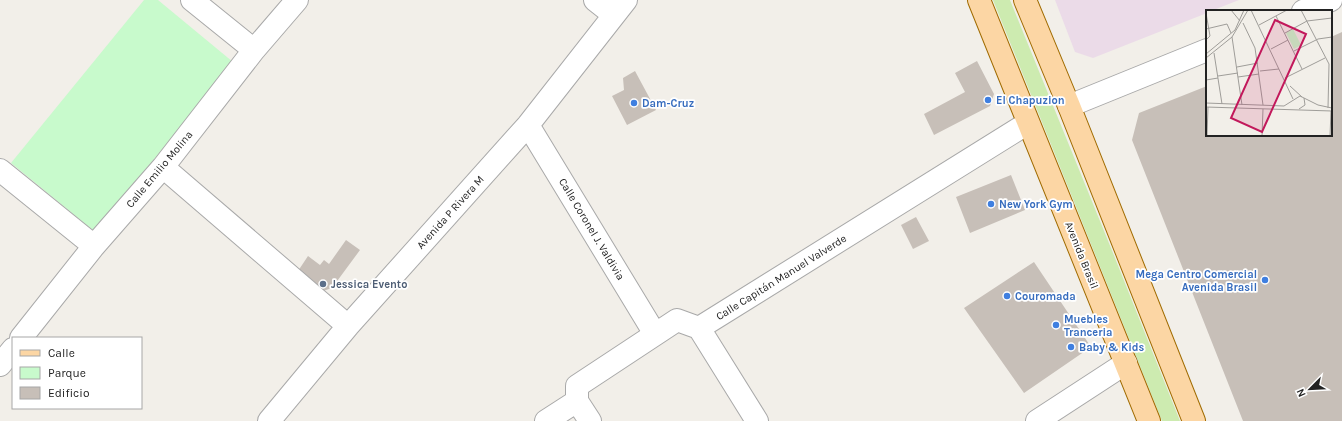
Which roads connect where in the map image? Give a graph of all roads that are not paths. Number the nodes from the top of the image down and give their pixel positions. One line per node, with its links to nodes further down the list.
1 (192, 0): 9 (street)
2 (297, 0): 9 (street, Calle Emilio Molina)
3 (595, 0): 7 (street)
4 (979, 0): 12 (main road, Avenida Brasil)
5 (1025, 0): 11 (main road)
6 (1331, 0): 8 (street)
7 (620, 7): 13 (street, Avenida P Rivera M)
8 (1306, 10)
9 (254, 50): 14 (street, Calle Emilio Molina)
10 (1206, 50): 11 (street)
11 (1069, 106): 31 (main road)
12 (1028, 123): 18 (street, Calle Capitán Manuel Valverde); 22 (main road, Avenida Brasil)
13 (528, 125): 17 (street, Avenida P Rivera M); 19 (street, Calle Coronel J. Valdivia)
14 (163, 167): 16 (street, Calle Emilio Molina); 17 (street)
15 (0, 170): 16 (street)
16 (94, 246): 20 (street, Calle Emilio Molina)
17 (348, 326): 25 (street, Avenida P Rivera M)
18 (699, 328): 19 (street); 28 (street)
19 (655, 334): 24 (street)
20 (22, 337)
21 (12, 350): 23 (street)
22 (1126, 363): 29 (street); 30 (main road, Avenida Brasil)
23 (0, 365)
24 (577, 401): 26 (street); 27 (street)
25 (269, 421)
26 (546, 421)
27 (590, 421)
28 (757, 421)
29 (1037, 421)
30 (1149, 421)
31 (1194, 421)

